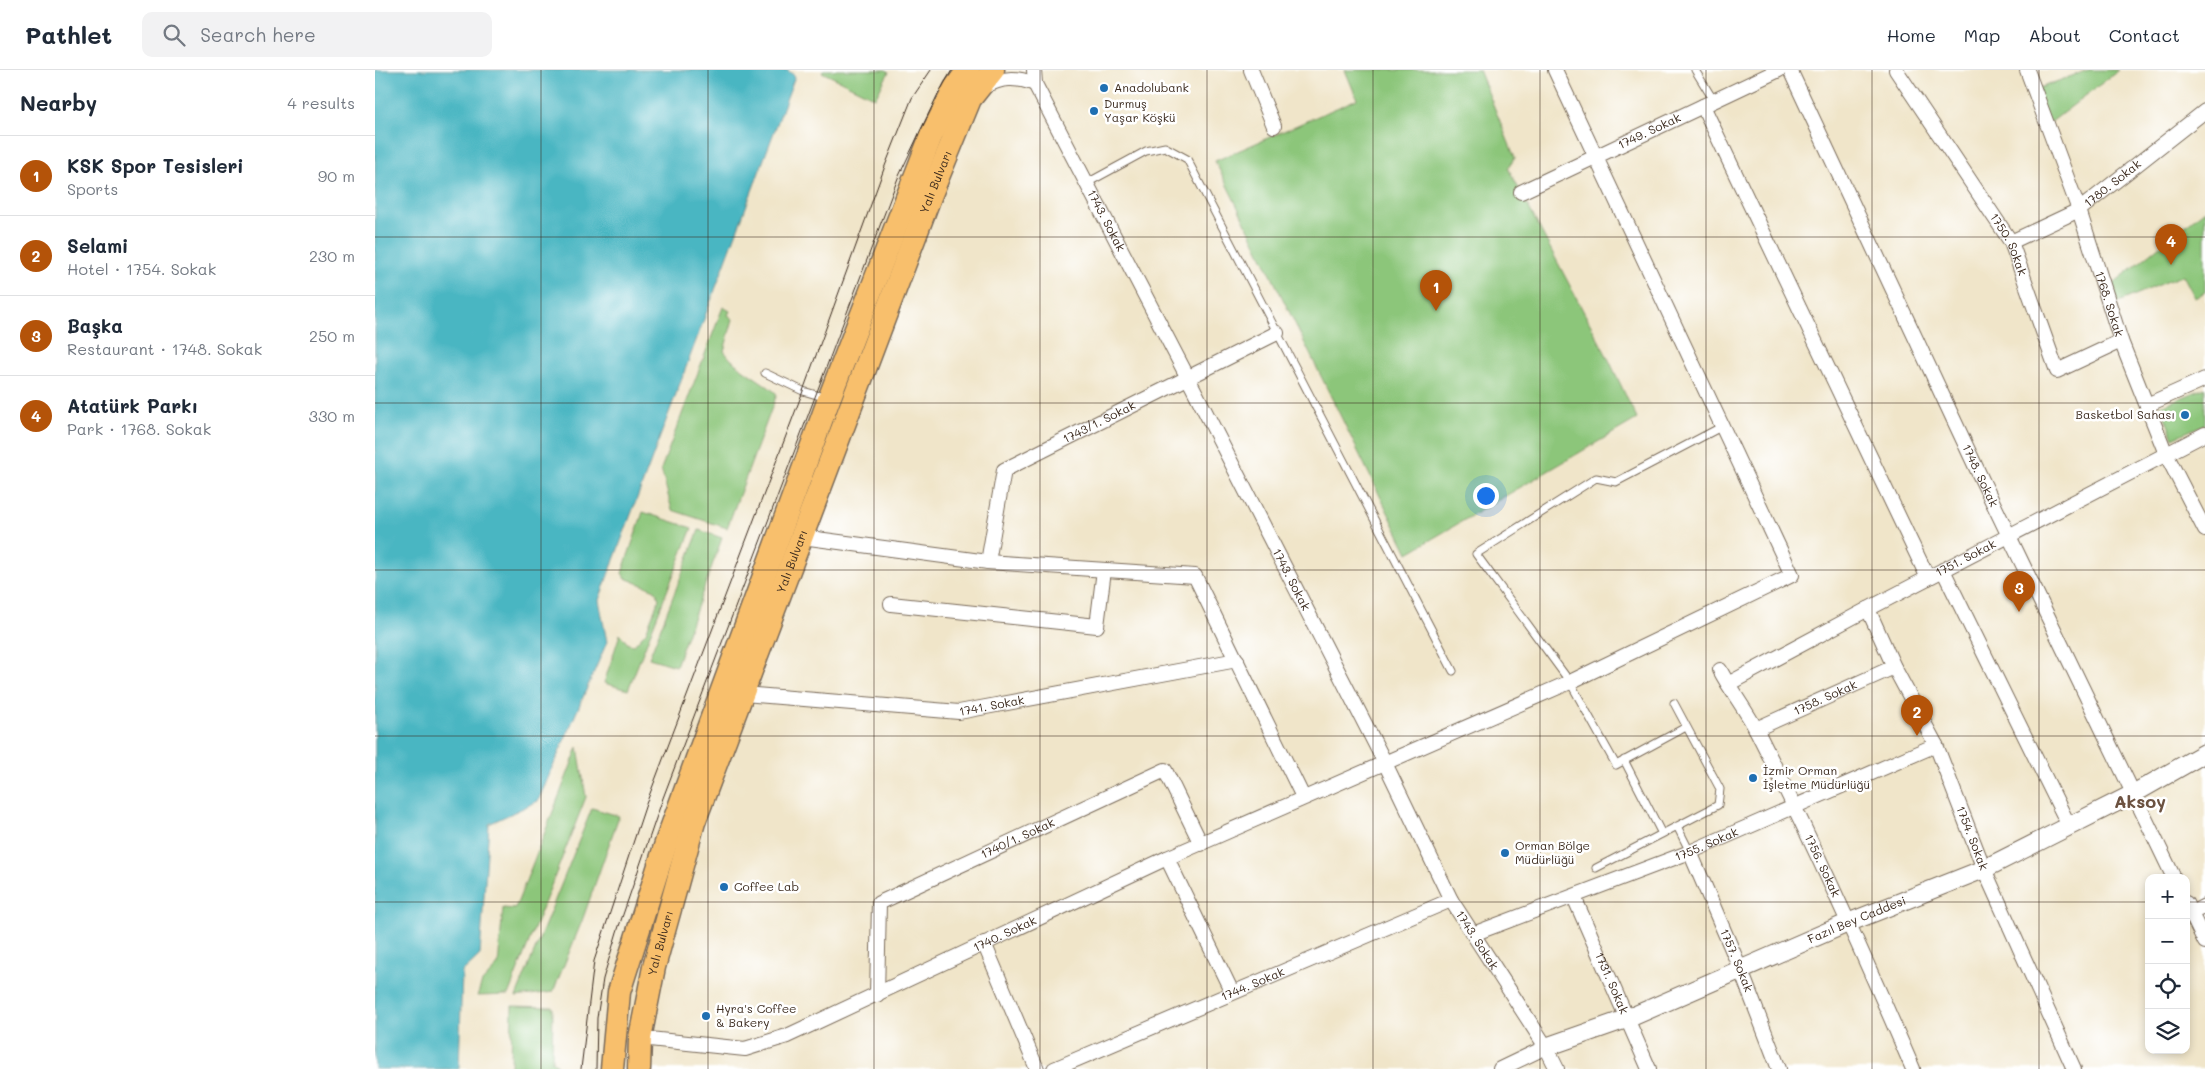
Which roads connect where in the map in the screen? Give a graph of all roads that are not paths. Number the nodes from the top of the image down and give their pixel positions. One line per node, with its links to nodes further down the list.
1 (967, 70): 26 (main road, Yalı Bulvarı)
2 (993, 70): 12 (main road, Yalı Bulvarı)
3 (1034, 70): 11 (street, 1743. Sokak)
4 (1251, 70): 15 (street)
5 (1555, 70): 16 (street)
6 (1695, 70): 13 (lane)
7 (1779, 70): 13 (street, 1749. Sokak)
8 (1790, 70): 32 (street, 1748. Sokak)
9 (1896, 70): 20 (street, 1750. Sokak)
10 (2027, 70): 19 (street, 1768. Sokak)
11 (1035, 84): 12 (street); 17 (street, 1743. Sokak)
12 (970, 100): 33 (main road, Yalı Bulvarı)
13 (1709, 103): 16 (street, 1749. Sokak); 37 (street)
14 (2205, 111): 19 (street, 1780. Sokak)
15 (1274, 126)
16 (1595, 157): 18 (street, 1749. Sokak); 28 (street)
17 (1087, 184): 21 (lane); 24 (street, 1743. Sokak)
18 (1521, 192)
19 (2079, 210): 20 (street, 1780. Sokak); 22 (street, 1768. Sokak)
20 (2011, 242): 22 (street, 1750. Sokak)
21 (1277, 333): 24 (street, 1743/1. Sokak); 43 (lane)
22 (2121, 341): 27 (street, 1768. Sokak)
23 (765, 373): 26 (lane)
24 (1188, 378): 34 (street, 1743/1. Sokak); 53 (street, 1743. Sokak)
25 (2205, 379): 27 (street)
26 (829, 399): 76 (main road, Yalı Bulvarı)
27 (2147, 405): 30 (street, 1768. Sokak)
28 (1721, 427): 44 (street, 1740. Sokak); 44 (lane)
29 (2205, 434): 30 (street, 1751. Sokak)
30 (2166, 454): 31 (street, 1768. Sokak); 32 (street, 1751. Sokak)
31 (2205, 530)
32 (2009, 536): 36 (street, 1751. Sokak); 54 (street, 1748. Sokak)
33 (802, 537): 34 (street); 46 (main road, Yalı Bulvarı)
34 (988, 562): 35 (street)
35 (1104, 570): 38 (street); 40 (street)
36 (1943, 570): 37 (street, 1751. Sokak); 58 (street)
37 (1928, 578): 39 (street, 1751. Sokak)
38 (891, 604)
39 (1869, 609): 41 (street, 1754. Sokak); 45 (street, 1751. Sokak)
40 (1237, 660): 46 (street, 1741. Sokak); 55 (street)
41 (1895, 667): 49 (street, 1758. Sokak); 50 (street, 1754. Sokak)
42 (1720, 670): 45 (street, 1756. Sokak)
43 (1453, 671)
44 (1570, 682): 52 (lane); 53 (street, 1740. Sokak)
45 (1728, 684): 49 (street, 1756. Sokak)
46 (744, 694): 79 (main road, Yalı Bulvarı)
47 (1674, 703): 48 (lane)
48 (1686, 726): 52 (lane); 57 (lane)
49 (1756, 729): 56 (street, 1756. Sokak)
50 (1936, 745): 56 (street, 1755. Sokak); 64 (street, 1754. Sokak)
51 (2205, 753): 54 (street, Fazıl Bey Caddesi)
52 (1624, 760): 59 (lane)
53 (1384, 762): 55 (street, 1740. Sokak); 67 (street, 1743. Sokak)
54 (2133, 794): 58 (street, Fazıl Bey Caddesi); 65 (street, 1748. Sokak)
55 (1303, 797): 60 (street, 1740. Sokak)
56 (1794, 806): 61 (street, 1755. Sokak); 71 (street, 1756. Sokak)
57 (1677, 826): 59 (lane); 61 (lane)
58 (2069, 826): 64 (street, Fazıl Bey Caddesi)
59 (1663, 834): 63 (lane)
60 (1201, 844): 62 (street, 1740. Sokak); 78 (street, 1740/1. Sokak)
61 (1690, 852): 66 (street, 1755. Sokak); 75 (street, 1757. Sokak)
62 (1167, 858): 74 (street, 1740. Sokak); 77 (street)
63 (1596, 868)
64 (1984, 868): 71 (street, Fazıl Bey Caddesi); 93 (street, 1754. Sokak)
65 (2172, 874)
66 (1574, 897): 72 (street, 1755. Sokak); 80 (street, 1731. Sokak)
67 (1451, 900): 72 (street, 1743. Sokak); 77 (street, 1744. Sokak)
68 (2205, 906): 69 (street)
69 (2190, 908)
70 (2190, 910): 73 (street)
71 (1850, 922): 75 (street, Fazıl Bey Caddesi); 92 (street, 1756. Sokak)
72 (1473, 934): 83 (street, 1743. Sokak)
73 (2205, 942)
74 (984, 943): 78 (street, 1740. Sokak); 86 (street)
75 (1740, 968): 80 (street, Fazıl Bey Caddesi); 91 (street, 1757. Sokak)
76 (619, 992): 79 (main road); 81 (main road, Yalı Bulvarı)
77 (1232, 992): 87 (street, 1744. Sokak)
78 (877, 995): 82 (street, 1740. Sokak)
79 (647, 1003): 82 (main road, Yalı Bulvarı)
80 (1629, 1018): 83 (street, Fazıl Bey Caddesi); 90 (street, 1731. Sokak)
81 (614, 1036): 82 (main road, 1740. Sokak); 84 (main road, Yalı Bulvarı)
82 (640, 1038): 85 (main road, Yalı Bulvarı)
83 (1546, 1047): 88 (street, Fazıl Bey Caddesi); 89 (street, 1743. Sokak)
84 (612, 1069)
85 (639, 1069)
86 (1037, 1069)
87 (1054, 1069)
88 (1500, 1069)
89 (1557, 1069)
90 (1649, 1069)
91 (1779, 1069)
92 (1913, 1069)
93 (2074, 1069)

